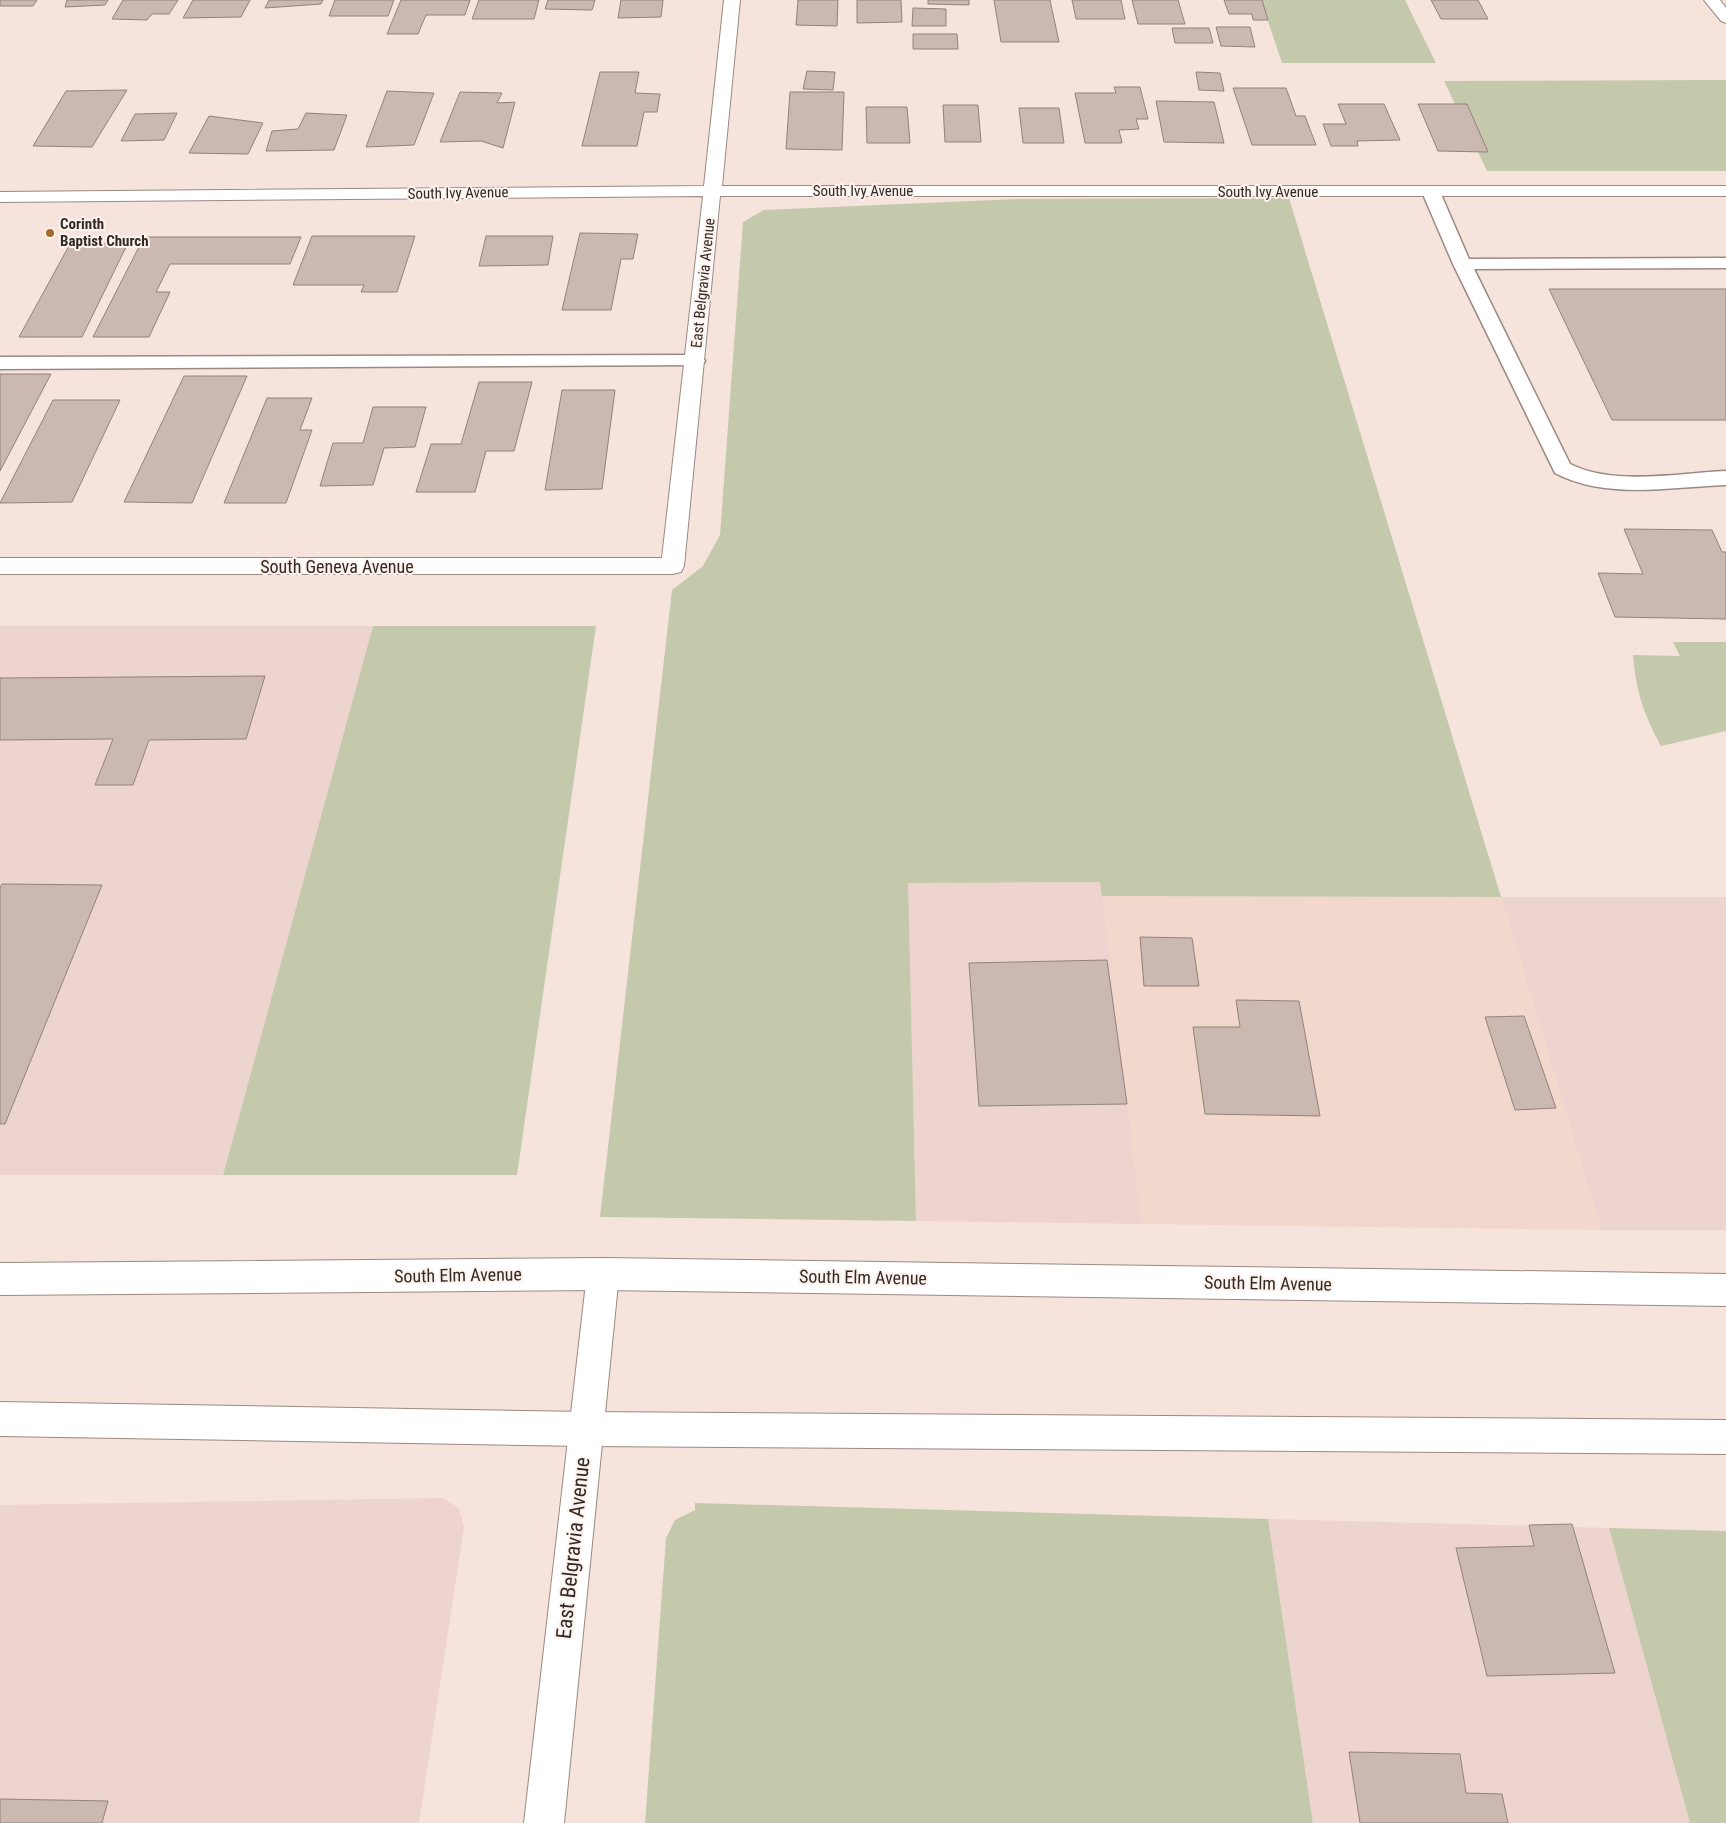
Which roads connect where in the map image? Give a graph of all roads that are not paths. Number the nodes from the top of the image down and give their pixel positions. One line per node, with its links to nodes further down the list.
1 (732, 0): 4 (street, East Belgravia Avenue)
2 (1712, 0): 3 (street)
3 (1726, 18)
4 (712, 191): 5 (street, South Ivy Avenue); 7 (street, South Ivy Avenue); 10 (street, East Belgravia Avenue)
5 (1431, 192): 6 (street, South Ivy Avenue); 9 (lane)
6 (1726, 192)
7 (0, 197)
8 (1726, 263): 9 (lane)
9 (1462, 264): 12 (lane)
10 (695, 361): 11 (lane); 14 (street, East Belgravia Avenue)
11 (0, 362)
12 (1726, 478)
13 (0, 566): 14 (street, South Geneva Avenue)
14 (673, 566)
15 (602, 1274): 16 (street, South Elm Avenue); 17 (street, South Elm Avenue); 19 (street, East Belgravia Avenue)
16 (0, 1279)
17 (1726, 1290)
18 (0, 1419): 19 (street)
19 (586, 1429): 20 (street); 21 (street, East Belgravia Avenue)
20 (1726, 1437)
21 (544, 1823)

